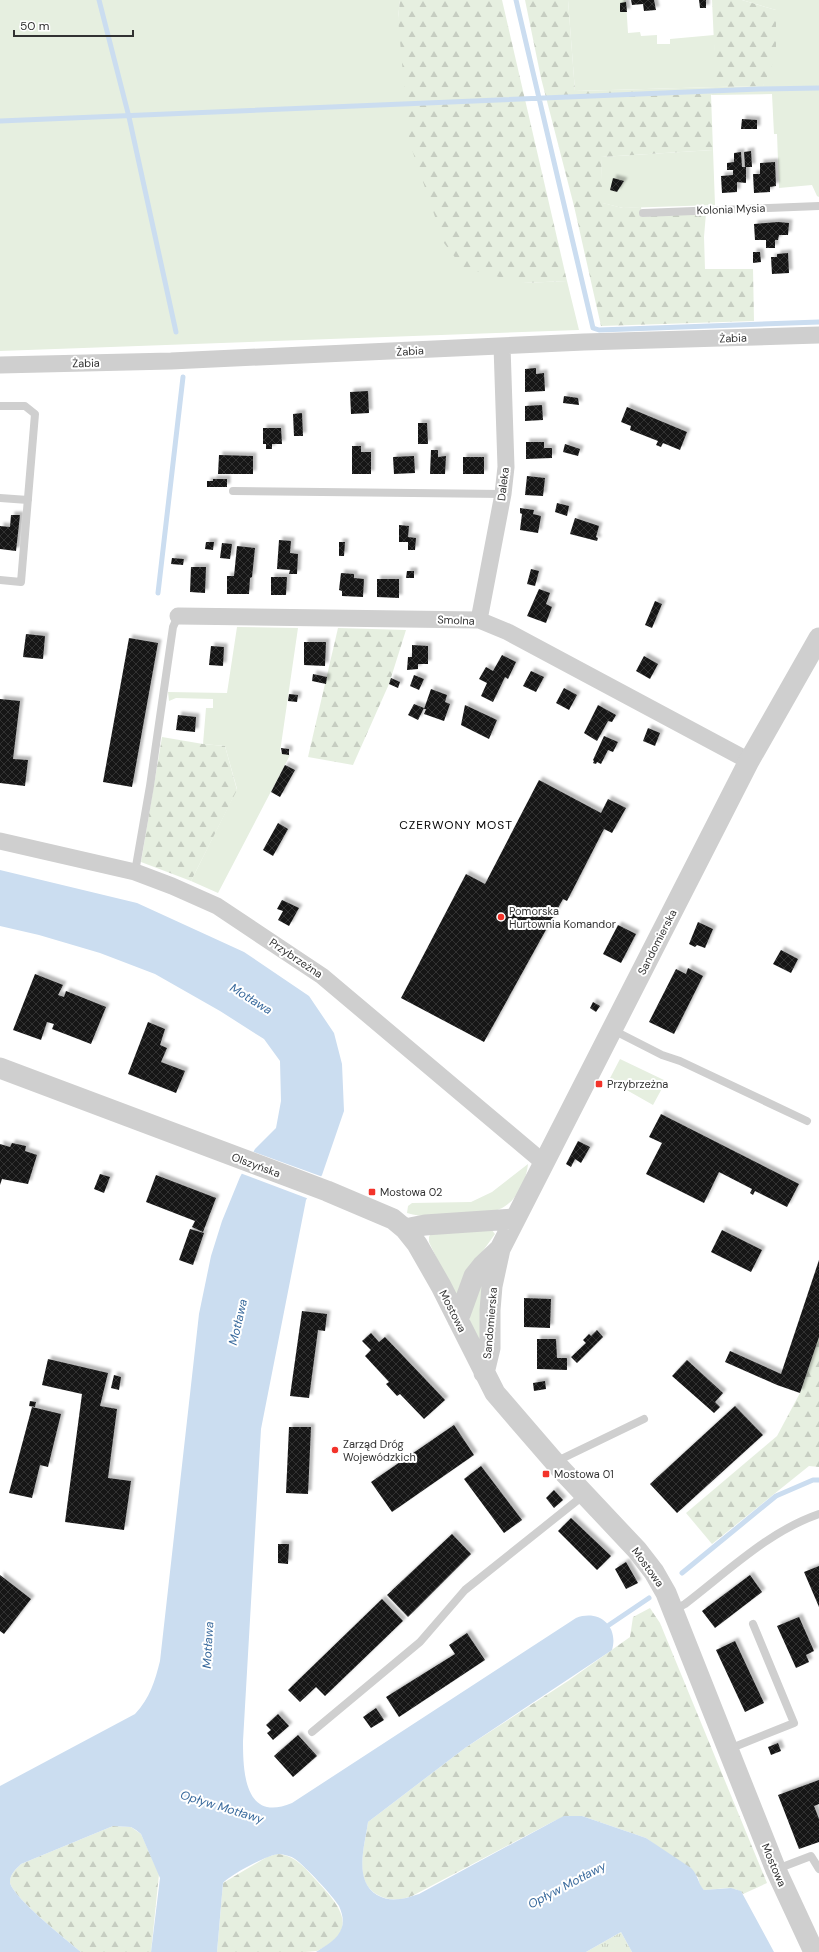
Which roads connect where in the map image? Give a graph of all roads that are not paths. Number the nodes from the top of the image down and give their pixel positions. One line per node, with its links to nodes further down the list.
1 (819, 206): 2 (lane, Kolonia Mysia)
2 (643, 213)
3 (819, 336): 4 (street, Żabia)
4 (502, 346): 5 (street, Żabia); 8 (street, Daleka)
5 (0, 365)
6 (0, 406): 10 (lane)
7 (234, 491): 8 (lane)
8 (503, 494): 13 (street, Daleka)
9 (0, 498): 10 (lane)
10 (28, 500): 11 (lane)
11 (0, 580)
12 (178, 616): 13 (street, Smolna); 17 (lane)
13 (479, 620): 15 (street, Smolna)
14 (819, 638): 15 (street, Sandomierska)
15 (749, 761): 18 (street, Sandomierska)
16 (0, 840): 17 (street, Przybrzeżna)
17 (134, 872): 21 (street, Przybrzeżna)
18 (612, 1030): 20 (lane); 21 (street, Sandomierska)
19 (0, 1068): 23 (street, Olszyńska)
20 (807, 1121)
21 (544, 1164): 22 (street, Sandomierska)
22 (515, 1219): 23 (street); 24 (street, Sandomierska)
23 (405, 1229): 25 (street, Mostowa)
24 (500, 1248): 25 (street, Sandomierska); 26 (street, Sandomierska)
25 (458, 1320): 26 (street, Mostowa)
26 (484, 1374): 28 (street, Mostowa)
27 (644, 1419): 28 (lane)
28 (554, 1462): 29 (street, Mostowa)
29 (584, 1495): 31 (street, Mostowa); 33 (lane)
30 (819, 1514): 31 (lane)
31 (673, 1611): 34 (street, Mostowa)
32 (753, 1624): 34 (lane)
33 (312, 1732)
34 (728, 1750): 35 (street, Mostowa)
35 (776, 1870): 36 (lane); 37 (street, Mostowa)
36 (819, 1870)
37 (814, 1952)

